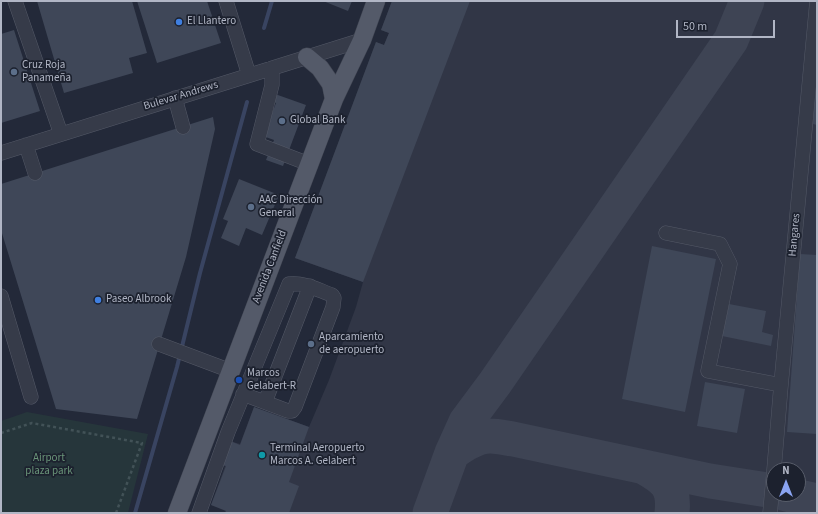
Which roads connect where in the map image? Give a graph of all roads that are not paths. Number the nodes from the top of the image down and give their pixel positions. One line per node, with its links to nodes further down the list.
1 (15, 1): 12 (street)
2 (226, 1): 8 (street)
3 (376, 1): 5 (main road, Avenida Canfield)
4 (817, 1): 22 (street, Hangares)
5 (362, 40): 6 (street, Bulevar Andrews); 10 (main road, Avenida Canfield)
6 (308, 57): 7 (street, Bulevar Andrews); 10 (main road)
7 (272, 68): 8 (street, Bulevar Andrews); 15 (street)
8 (249, 75): 9 (street, Bulevar Andrews)
9 (175, 98): 11 (street); 12 (street, Bulevar Andrews)
10 (334, 99): 15 (main road, Avenida Canfield)
11 (183, 127)
12 (61, 134): 13 (street, Bulevar Andrews)
13 (26, 145): 14 (street, Bulevar Andrews); 16 (street)
14 (1, 153)
15 (309, 164): 21 (main road, Avenida Canfield)
16 (34, 173)
17 (666, 233): 22 (street)
18 (310, 286): 23 (street); 25 (street); 25 (street)
19 (1, 296): 24 (street)
20 (159, 344): 21 (street)
21 (231, 371): 26 (main road, Avenida Canfield)
22 (781, 384): 28 (street, Hangares)
23 (243, 394): 25 (street); 27 (street)
24 (31, 397)
25 (264, 402)
26 (211, 425): 27 (street); 30 (main road, Avenida Canfield)
27 (228, 432): 31 (street)
28 (775, 462)
29 (771, 502): 32 (street, Hangares)
30 (177, 513)
31 (199, 513)
32 (770, 513)

